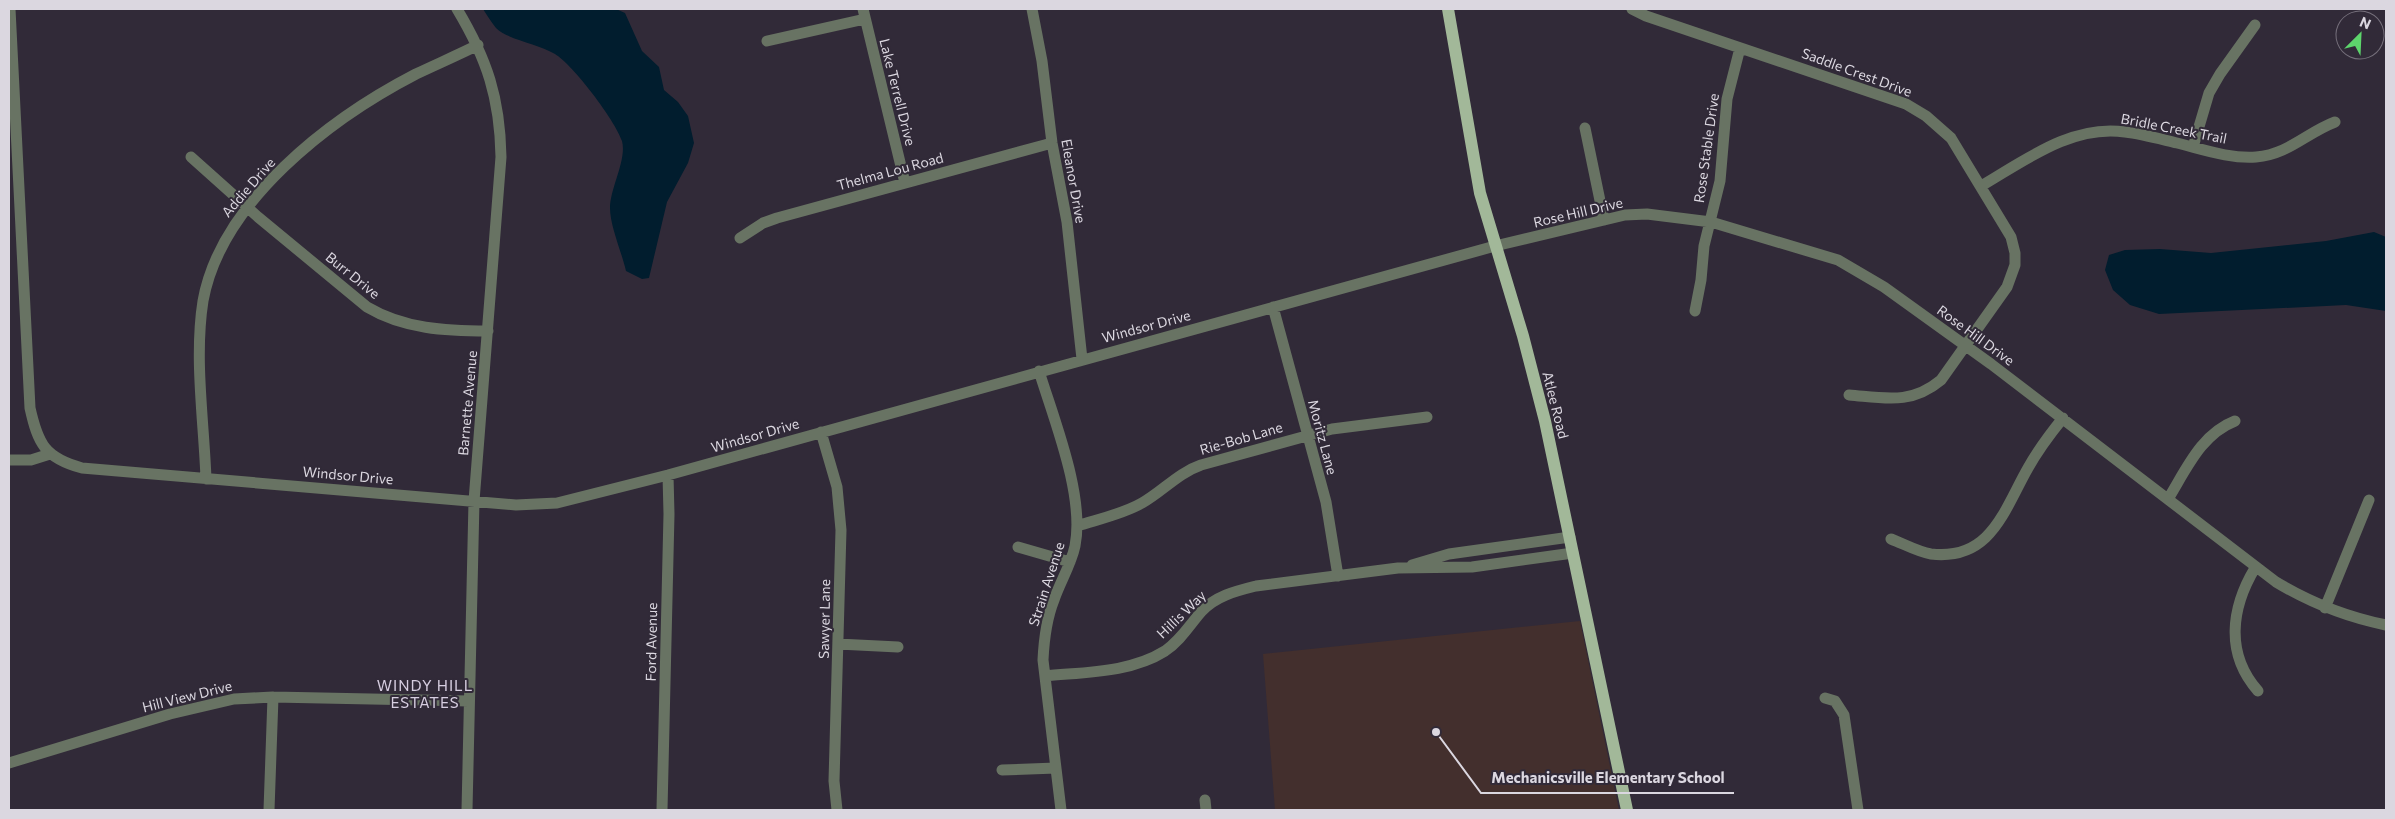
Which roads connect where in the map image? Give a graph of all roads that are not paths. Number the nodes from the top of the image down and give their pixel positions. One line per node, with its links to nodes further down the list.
1 (10, 9): 11 (street)
2 (457, 9): 9 (street, Barnette Avenue)
3 (1032, 9): 14 (street, Eleanor Drive)
4 (1448, 9): 23 (main road, Atlee Road)
5 (1632, 9): 10 (street, Saddle Crest Drive)
6 (864, 14): 8 (street); 17 (street, Lake Terrell Drive)
7 (2255, 26): 15 (street)
8 (767, 42)
9 (478, 45): 19 (street, Addie Drive); 26 (street, Barnette Avenue)
10 (1740, 48): 18 (street, Saddle Crest Drive); 21 (street, Rose Stable Drive)
11 (11, 80): 36 (street)
12 (2335, 122): 15 (street, Bridle Creek Trail)
13 (1585, 128): 20 (street)
14 (1052, 143): 17 (street, Thelma Lou Road); 28 (street, Eleanor Drive)
15 (2193, 147): 18 (street, Bridle Creek Trail)
16 (191, 157): 19 (street, Burr Drive)
17 (905, 183): 22 (street, Thelma Lou Road)
18 (1981, 186): 27 (street, Saddle Crest Drive)
19 (247, 207): 26 (street, Burr Drive); 39 (street, Addie Drive)
20 (1604, 220): 21 (street, Rose Hill Drive); 23 (street, Rose Hill Drive)
21 (1710, 222): 25 (street, Rose Stable Drive); 27 (street, Rose Hill Drive)
22 (740, 238)
23 (1495, 246): 24 (street, Windsor Drive); 44 (main road, Atlee Road)
24 (1273, 307): 28 (street, Windsor Drive); 35 (street, Moritz Lane)
25 (1695, 311)
26 (488, 331): 42 (street, Barnette Avenue)
27 (1966, 346): 30 (street, Saddle Crest Drive); 32 (street, Rose Hill Drive)
28 (1082, 359): 29 (street, Windsor Drive)
29 (1038, 371): 34 (street, Windsor Drive); 43 (street, Strain Avenue)
30 (1849, 395)
31 (1427, 417): 35 (street, Rie-Bob Lane)
32 (2062, 418): 40 (street, Rose Hill Drive); 45 (street)
33 (2235, 420): 40 (street)
34 (822, 432): 38 (street, Windsor Drive); 54 (street, Sawyer Lane)
35 (1307, 435): 43 (street, Rie-Bob Lane); 51 (street, Moritz Lane)
36 (50, 454): 37 (street); 39 (street, Windsor Drive)
37 (9, 460)
38 (668, 475): 42 (street, Windsor Drive); 66 (street, Ford Avenue)
39 (206, 479): 42 (street, Windsor Drive)
40 (2168, 499): 50 (street, Rose Hill Drive)
41 (2369, 500): 52 (street)
42 (474, 501): 60 (street, Barnette Avenue)
43 (1077, 526): 48 (street, Strain Avenue)
44 (1570, 537): 47 (main road, Atlee Road); 49 (street, Hillis Way)
45 (1892, 539)
46 (1018, 547): 48 (street)
47 (1573, 553): 49 (street, Hillis Way); 69 (main road, Atlee Road)
48 (1070, 562): 56 (street, Strain Avenue)
49 (1398, 568): 51 (street, Hillis Way)
50 (2255, 568): 52 (street, Rose Hill Drive); 57 (street)
51 (1338, 576): 56 (street, Hillis Way)
52 (2325, 608): 53 (street, Rose Hill Drive)
53 (2386, 625)
54 (838, 644): 55 (street); 67 (street, Sawyer Lane)
55 (898, 647)
56 (1045, 676): 62 (street, Strain Avenue)
57 (2258, 691)
58 (273, 696): 60 (street, Hill View Drive); 61 (street, Hill View Drive); 64 (street)
59 (1825, 698): 70 (street)
60 (469, 701): 65 (street, Barnette Avenue)
61 (9, 763)
62 (1056, 768): 63 (street); 68 (street, Strain Avenue)
63 (1002, 770)
64 (269, 810)
65 (467, 810)
66 (662, 810)
67 (838, 810)
68 (1061, 810)
69 (1627, 810)
70 (1858, 810)

